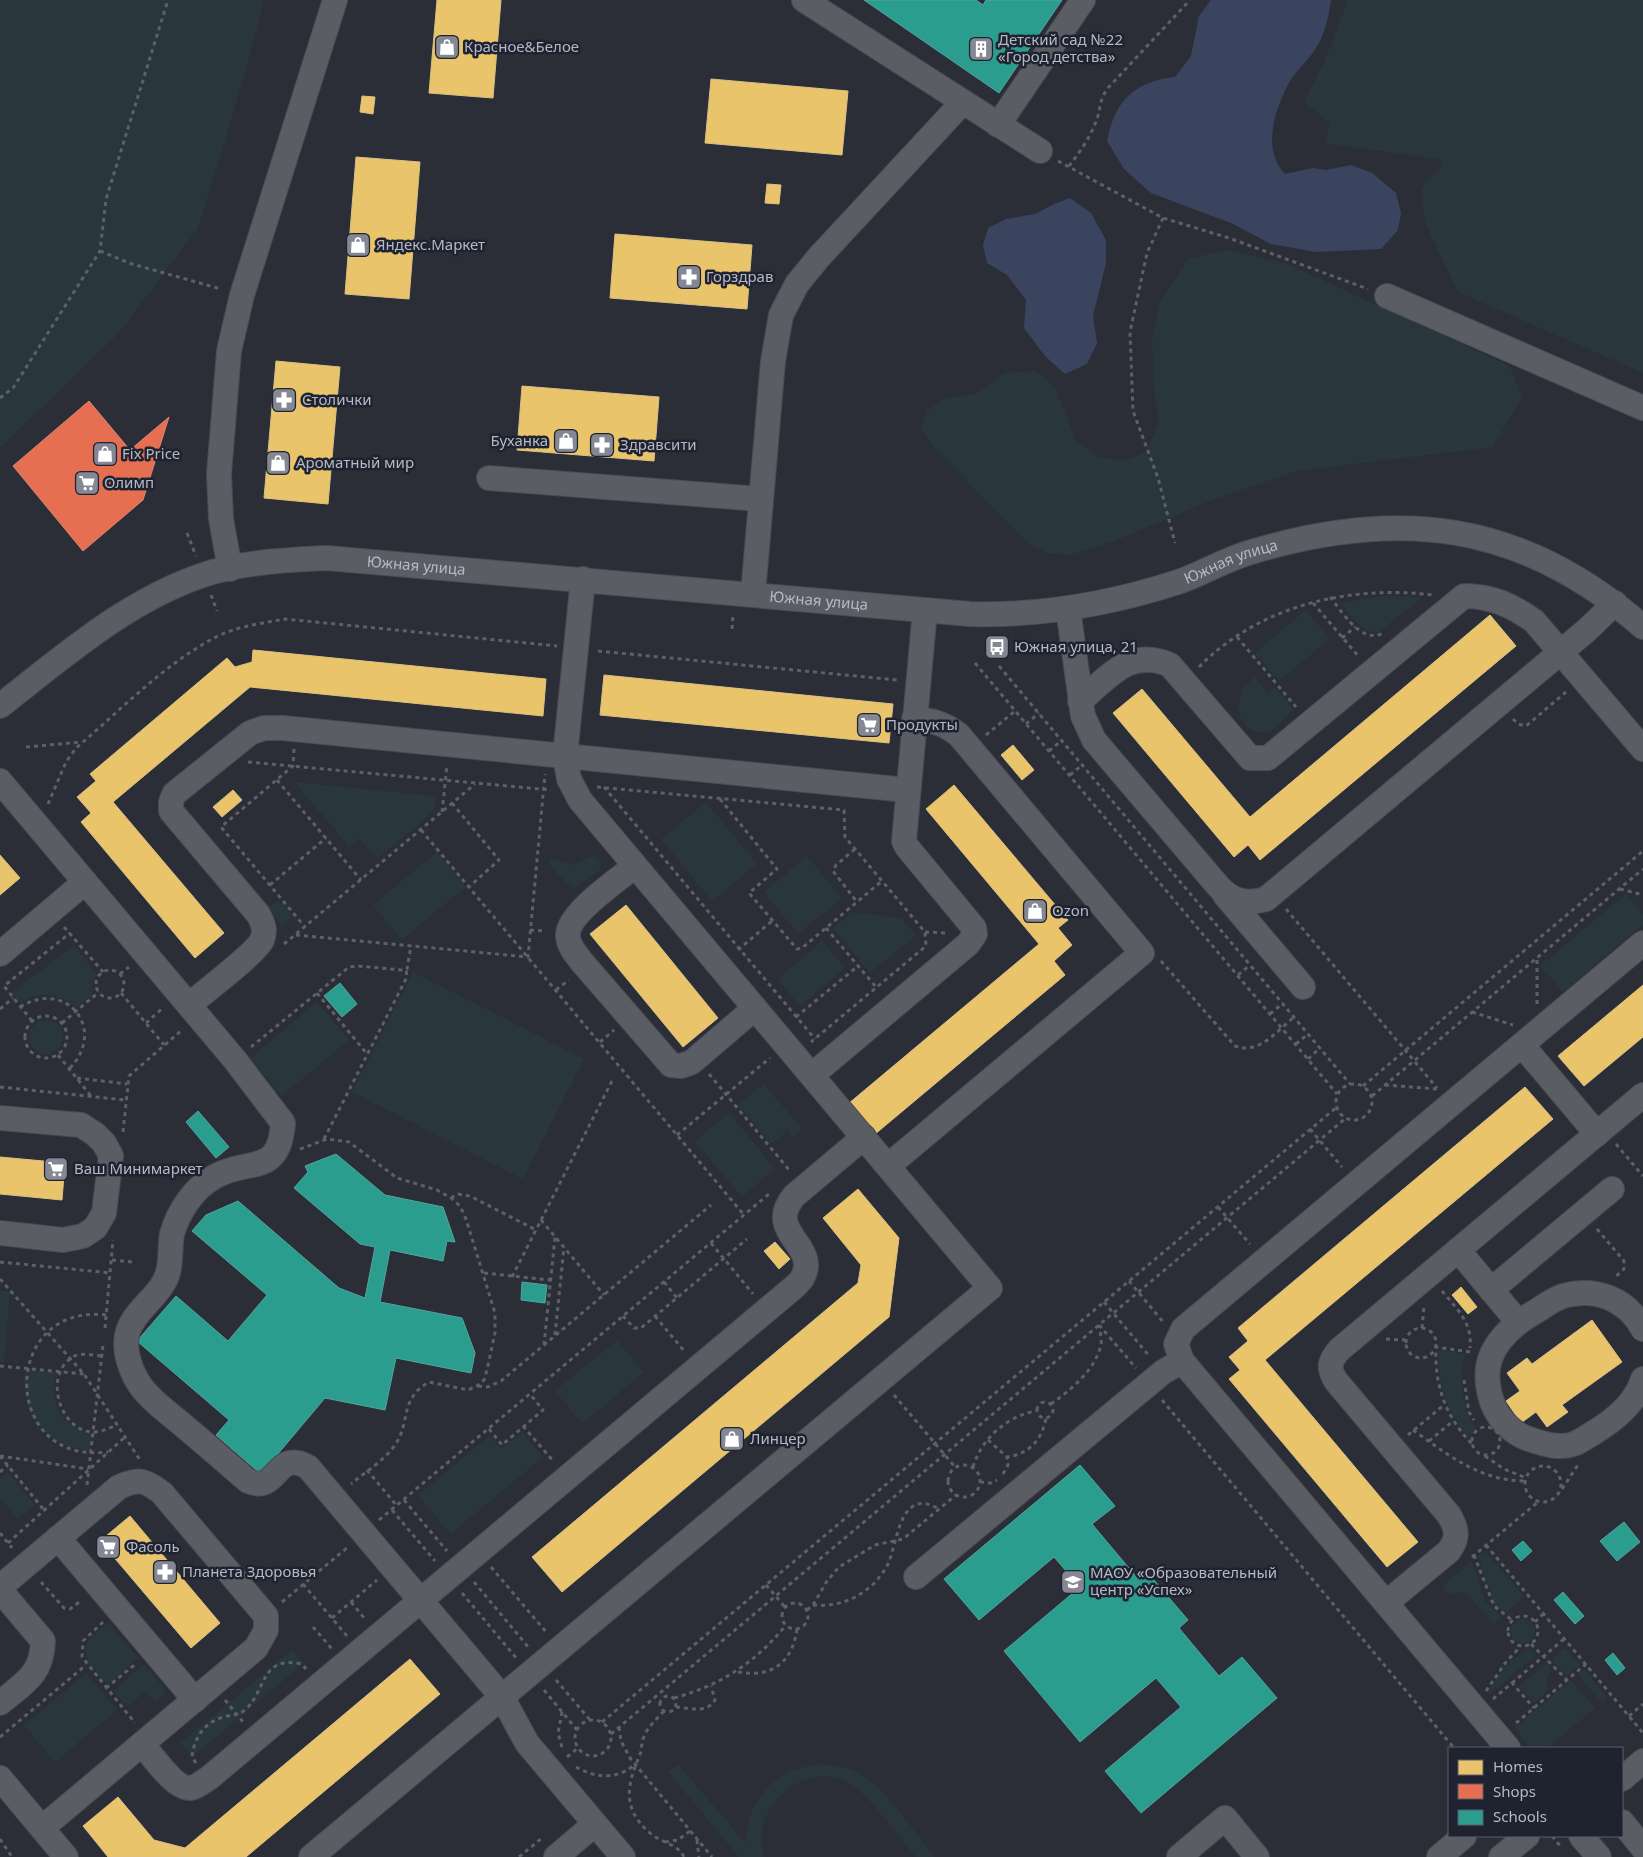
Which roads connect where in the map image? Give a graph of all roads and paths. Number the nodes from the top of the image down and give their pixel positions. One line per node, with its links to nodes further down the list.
1 (168, 0): 11 (path)
2 (335, 0): 12 (street)
3 (804, 0): 6 (street)
4 (1083, 0): 7 (street)
5 (1190, 0): 9 (path)
6 (962, 103): 7 (street); 17 (street)
7 (998, 125): 8 (street)
8 (1040, 151): 9 (path)
9 (1068, 166): 10 (path)
10 (1163, 218): 13 (path); 18 (path)
11 (100, 251): 12 (path); 14 (path)
12 (242, 295): 19 (street)
13 (1387, 296): 15 (street)
14 (0, 398)
15 (1643, 408)
16 (489, 478): 17 (street)
17 (760, 499): 21 (street)
18 (1174, 543)
19 (230, 569): 20 (street, Южная улица); 45 (street, Южная улица)
20 (582, 579): 21 (street, Южная улица); 35 (street)
21 (753, 594): 29 (street, Южная улица)
22 (1430, 595): 23 (path); 24 (path); 25 (path)
23 (1330, 597): 26 (path); 30 (path)
24 (1423, 600)
25 (1457, 601): 36 (street); 39 (street)
26 (1312, 602): 33 (path); 34 (path)
27 (1615, 602): 28 (street, Южная улица); 31 (street, Южная улица); 36 (street)
28 (1068, 609): 29 (street, Южная улица); 43 (street)
29 (925, 610): 41 (street)
30 (1355, 627): 32 (path); 34 (path)
31 (1643, 627)
32 (1388, 630)
33 (1237, 636): 42 (path); 50 (path)
34 (1342, 638): 39 (path)
35 (576, 648): 41 (path); 52 (path); 58 (street)
36 (1561, 651): 40 (street); 44 (street)
37 (975, 663): 46 (path)
38 (998, 666): 47 (path)
39 (1372, 673): 50 (street)
40 (1584, 678): 44 (path); 56 (street)
41 (918, 682): 48 (street)
42 (1184, 682): 43 (street); 50 (street)
43 (1080, 701): 82 (street)
44 (1500, 703): 85 (street)
45 (0, 706)
46 (1016, 711): 49 (path); 55 (path)
47 (1039, 713): 49 (path); 51 (path)
48 (914, 719): 55 (street); 67 (street)
49 (1026, 724): 57 (path)
50 (1311, 724)
51 (1062, 740): 57 (path); 60 (path)
52 (82, 742): 54 (path); 71 (path)
53 (449, 744): 58 (street); 59 (street); 64 (path)
54 (26, 747)
55 (970, 748): 100 (street)
56 (1643, 749)
57 (1049, 751): 62 (path)
58 (565, 756): 67 (street); 76 (street)
59 (217, 758): 61 (path); 123 (street)
60 (1082, 765): 62 (path); 104 (path)
61 (293, 766): 63 (path); 64 (path)
62 (1070, 775): 109 (path)
63 (277, 780): 73 (path); 81 (path)
64 (445, 781): 65 (path); 70 (path)
65 (475, 784): 69 (path); 92 (path)
66 (1, 786): 71 (street)
67 (908, 790): 119 (street)
68 (719, 798): 74 (path); 89 (path); 99 (path)
69 (452, 803): 70 (path); 83 (path)
70 (442, 812): 72 (path)
71 (38, 827): 80 (street)
72 (421, 830): 78 (path); 83 (path)
73 (326, 838): 78 (path); 81 (path)
74 (855, 849): 79 (path); 87 (path)
75 (1643, 851): 138 (path)
76 (635, 866): 105 (street); 141 (street)
77 (1643, 869): 84 (path)
78 (361, 880): 90 (path)
79 (882, 881): 87 (path); 112 (path)
80 (85, 882): 88 (street); 123 (street)
81 (270, 885): 90 (path)
82 (1218, 886): 85 (street); 111 (street)
83 (469, 887): 102 (path)
84 (1619, 889): 86 (path); 103 (path)
85 (1273, 893): 138 (path)
86 (1643, 895)
87 (858, 902): 91 (path)
88 (51, 911): 94 (path); 101 (street)
89 (772, 921): 91 (path); 99 (path)
90 (305, 927): 95 (path)
91 (826, 928): 106 (path)
92 (530, 930): 93 (path); 102 (path)
93 (545, 931)
94 (70, 933): 108 (path); 110 (path)
95 (296, 935): 97 (path); 98 (path)
96 (1643, 943): 132 (street)
97 (411, 946): 102 (path); 107 (path)
98 (280, 947)
99 (739, 949): 105 (path); 126 (path)
100 (1142, 953): 130 (path); 173 (street)
101 (0, 954)
102 (528, 957): 168 (path)
103 (1538, 957): 124 (path); 132 (path)
104 (1250, 964): 109 (path); 117 (path)
105 (720, 966): 120 (street)
106 (858, 966): 112 (path); 126 (path)
107 (406, 970): 115 (path); 139 (path)
108 (103, 972): 113 (path); 114 (path)
109 (1238, 975): 125 (path)
110 (2, 987): 116 (path)
111 (1303, 987)
112 (876, 988): 119 (path); 133 (path)
113 (99, 992): 114 (path); 122 (path)
114 (121, 993): 135 (path)
115 (316, 993): 139 (path); 144 (path)
116 (13, 998): 118 (path); 121 (path)
117 (1282, 1003): 125 (path); 127 (path)
118 (20, 1006): 122 (path); 128 (path)
119 (893, 1007): 143 (street)
120 (755, 1008): 137 (street); 141 (street)
121 (0, 1009)
122 (77, 1011): 129 (path); 146 (path)
123 (193, 1011): 135 (path); 144 (street)
124 (1472, 1012): 132 (path); 145 (path)
125 (1270, 1014): 130 (path)
126 (796, 1017): 133 (path)
127 (1294, 1017): 130 (path); 131 (path)
128 (32, 1021): 129 (path); 140 (path)
129 (62, 1023): 140 (path)
130 (1282, 1027): 134 (path)
131 (1308, 1034): 134 (path); 136 (path)
132 (1529, 1039): 161 (street); 167 (street)
133 (815, 1040): 137 (path); 143 (path)
134 (1296, 1044): 142 (path)
135 (164, 1045): 148 (path)
136 (1320, 1048): 142 (path); 152 (path)
137 (790, 1050): 147 (street); 156 (path)
138 (1405, 1050): 145 (path); 154 (path)
139 (367, 1054): 170 (path)
140 (58, 1055): 146 (path)
141 (696, 1058): 156 (path)
142 (1308, 1058): 157 (path)
143 (831, 1059): 147 (street)
144 (235, 1060): 277 (street)
145 (1414, 1061): 153 (path); 161 (path)
146 (69, 1069): 149 (path)
147 (812, 1075): 169 (street)
148 (129, 1076)
149 (77, 1078): 151 (path); 160 (path)
150 (613, 1080): 185 (path)
151 (127, 1084)
152 (1350, 1084): 154 (path); 157 (path)
153 (1385, 1085): 159 (path); 161 (path)
154 (1363, 1086): 159 (path)
155 (0, 1087): 160 (path)
156 (726, 1094): 168 (path); 176 (path)
157 (1337, 1094): 163 (path)
158 (1643, 1095): 167 (street)
159 (1372, 1096): 165 (path)
160 (91, 1097): 162 (path)
161 (1444, 1097): 175 (street)
162 (125, 1100)
163 (1337, 1107): 165 (path); 166 (path)
164 (0, 1118): 187 (street)
165 (1346, 1118): 171 (path)
166 (1310, 1129): 171 (path); 181 (path)
167 (1600, 1131): 174 (path); 192 (street)
168 (677, 1135): 183 (path)
169 (864, 1137): 173 (street); 176 (street)
170 (324, 1140): 172 (path); 179 (path)
171 (1319, 1140): 175 (path); 184 (path)
172 (298, 1149)
173 (888, 1166): 237 (street)
174 (1643, 1176)
175 (1356, 1184): 195 (street)
176 (804, 1187): 232 (street)
177 (1612, 1189): 182 (street)
178 (772, 1191): 183 (path)
179 (451, 1198): 186 (path); 198 (path)
180 (712, 1205): 208 (path)
181 (1218, 1207): 184 (path); 203 (path)
182 (1583, 1213): 205 (street); 207 (path)
183 (744, 1215): 190 (path)
184 (1227, 1217): 195 (path); 206 (path)
185 (541, 1220): 186 (path); 188 (path)
186 (536, 1230): 200 (path)
187 (0, 1233)
188 (555, 1237): 191 (path); 202 (path)
189 (747, 1239): 193 (path)
190 (710, 1243): 193 (path); 204 (path)
191 (564, 1247): 208 (path); 220 (path)
192 (1458, 1250): 199 (street); 205 (street)
193 (724, 1258): 209 (path); 210 (path)
194 (112, 1260): 197 (path)
195 (1264, 1261): 225 (street)
196 (0, 1262): 211 (path)
197 (132, 1262)
198 (484, 1273): 200 (path); 239 (path)
199 (1428, 1275): 214 (path); 258 (street)
200 (512, 1277): 202 (path)
201 (0, 1279): 218 (path)
202 (550, 1280): 223 (path)
203 (1129, 1281): 206 (path); 256 (path)
204 (664, 1282): 209 (path); 212 (path)
205 (1491, 1290): 215 (street)
206 (1138, 1292): 216 (path); 225 (path)
207 (1596, 1293): 215 (street); 217 (street)
208 (604, 1295): 220 (path)
209 (677, 1298): 213 (path)
210 (756, 1298)
211 (106, 1315): 218 (path); 219 (path)
212 (623, 1316): 213 (path); 240 (path)
213 (655, 1316): 232 (path)
214 (1465, 1319)
215 (1518, 1322): 227 (street)
216 (1099, 1325): 238 (path); 242 (path); 261 (path)
217 (1643, 1329)
218 (45, 1330): 221 (path); 228 (path)
219 (104, 1331)
220 (555, 1336): 223 (path)
221 (35, 1340)
222 (103, 1340): 226 (path)
223 (544, 1346): 239 (path)
224 (1436, 1346): 224 (path); 227 (path); 243 (path)
225 (1180, 1350): 238 (street); 301 (street)
226 (101, 1356): 228 (path); 241 (path)
227 (1492, 1356): 236 (street)
228 (70, 1358): 233 (path); 234 (path)
229 (24, 1361): 231 (path)
230 (0, 1366): 231 (path)
231 (22, 1368): 233 (path); 235 (path)
232 (698, 1368): 272 (street)
233 (59, 1372): 234 (path); 252 (path)
234 (84, 1374): 241 (path)
235 (21, 1375)
236 (1643, 1379)
237 (881, 1380): 256 (path); 320 (street)
238 (1148, 1384): 294 (street); 351 (path)
239 (477, 1386): 270 (path)
240 (530, 1394): 248 (path); 250 (path)
241 (98, 1395): 247 (path); 252 (path)
242 (1051, 1404): 244 (path); 245 (path)
243 (1444, 1404): 246 (path); 251 (path)
244 (1036, 1411): 245 (path); 254 (path)
245 (1046, 1418): 263 (path)
246 (1453, 1421): 255 (path); 257 (path)
247 (117, 1425): 252 (path); 253 (path)
248 (523, 1426): 250 (path); 272 (path)
249 (35, 1427): 260 (path)
250 (488, 1429): 278 (path)
251 (1413, 1430): 255 (path); 258 (path)
252 (93, 1432): 260 (path)
253 (125, 1437): 259 (path); 265 (path)
254 (988, 1440): 263 (path); 268 (path)
255 (1429, 1441): 273 (path)
256 (935, 1444): 261 (path); 296 (path)
257 (1472, 1444): 262 (path); 262 (path)
258 (1392, 1448): 301 (street)
259 (108, 1452): 260 (path); 269 (path)
260 (90, 1454): 269 (path)
261 (944, 1454): 267 (path); 299 (path)
262 (1485, 1455): 273 (path)
263 (1007, 1457): 274 (path)
264 (1582, 1458): 276 (path)
265 (141, 1461)
266 (8, 1465): 269 (path); 271 (path); 281 (path)
267 (955, 1467): 268 (path); 275 (path)
268 (973, 1467): 274 (path)
269 (89, 1469): 281 (path); 283 (path)
270 (367, 1470): 277 (path); 279 (path)
271 (0, 1472)
272 (567, 1478): 292 (street)
273 (1525, 1480): 276 (path); 276 (path)
274 (980, 1482): 275 (path)
275 (956, 1495): 280 (path)
276 (1559, 1495)
277 (335, 1498): 285 (street)
278 (404, 1500): 279 (path); 292 (path)
279 (397, 1506): 282 (path)
280 (939, 1509): 287 (path); 287 (path)
281 (44, 1510): 288 (path)
282 (392, 1510): 285 (path); 292 (path)
283 (83, 1517): 286 (street); 307 (street)
284 (0, 1533): 288 (path)
285 (364, 1533): 293 (street); 295 (path)
286 (58, 1538): 291 (street); 297 (street)
287 (895, 1542): 302 (path); 302 (path)
288 (8, 1543): 291 (path)
289 (1486, 1545): 306 (path)
290 (1474, 1555): 309 (path)
291 (26, 1565): 297 (path); 298 (street)
292 (463, 1565): 300 (street); 320 (path); 320 (path); 320 (path)
293 (393, 1567): 300 (street); 308 (path)
294 (916, 1577)
295 (303, 1584): 307 (path); 308 (path)
296 (766, 1585): 299 (path); 342 (path)
297 (99, 1586): 304 (street)
298 (0, 1588): 332 (street)
299 (775, 1596): 303 (path); 343 (path)
300 (421, 1600): 319 (street); 330 (street)
301 (1386, 1603): 338 (street)
302 (813, 1605): 305 (path)
303 (785, 1608): 305 (path); 311 (path)
304 (118, 1609): 317 (street); 322 (path)
305 (807, 1610): 313 (path)
306 (1544, 1614): 310 (path); 314 (path)
307 (266, 1616): 329 (street)
308 (332, 1618): 319 (path)
309 (1512, 1620): 310 (path); 316 (path)
310 (1534, 1622): 315 (path)
311 (786, 1625): 313 (path); 323 (path)
312 (313, 1627): 319 (path)
313 (797, 1629): 323 (path)
314 (1564, 1639): 318 (path); 321 (path)
315 (1531, 1644): 316 (path); 318 (path)
316 (1520, 1647): 338 (path)
317 (152, 1650): 328 (path); 329 (street)
318 (1544, 1657): 324 (path); 325 (path)
319 (352, 1658): 326 (street)
320 (544, 1662): 330 (street); 336 (path); 341 (path)
321 (1586, 1664): 324 (path); 340 (path)
322 (86, 1665): 328 (path); 347 (path)
323 (737, 1672): 327 (path)
324 (1567, 1680): 335 (path)
325 (1512, 1683): 335 (path); 338 (path)
326 (320, 1685): 339 (path); 348 (street)
327 (711, 1686): 331 (path); 334 (path)
328 (106, 1688): 349 (path)
329 (203, 1692): 339 (path); 349 (street)
330 (502, 1697): 358 (street); 370 (street)
331 (674, 1698): 334 (path); 337 (path)
332 (0, 1704)
333 (1643, 1704): 340 (path)
334 (676, 1707): 337 (path)
335 (1534, 1708): 350 (path)
336 (562, 1712): 344 (path); 353 (path)
337 (664, 1712): 353 (path)
338 (1477, 1712): 350 (street)
339 (236, 1715): 348 (path); 355 (path)
340 (1629, 1716): 345 (path)
341 (590, 1720): 342 (path); 344 (path)
342 (602, 1722): 346 (path)
343 (619, 1727): 346 (path); 353 (path)
344 (577, 1730): 346 (path)
345 (1643, 1733)
346 (611, 1734)
347 (0, 1737)
348 (257, 1738): 355 (street)
349 (145, 1741): 355 (street); 359 (street)
350 (1503, 1743)
351 (1453, 1747)
352 (1643, 1762): 356 (street)
353 (635, 1764): 360 (path); 366 (path)
354 (0, 1778): 359 (street)
355 (209, 1778)
356 (1623, 1778)
357 (1623, 1823): 367 (street)
358 (595, 1824): 371 (street); 372 (street)
359 (42, 1828): 369 (street)
360 (690, 1831): 365 (path); 366 (path)
361 (1463, 1837): 378 (street)
362 (1526, 1837): 379 (street)
363 (1582, 1837): 380 (street)
364 (0, 1839): 368 (path)
365 (696, 1839): 374 (path); 375 (path)
366 (665, 1842): 373 (path)
367 (1643, 1848)
368 (12, 1857)
369 (66, 1857)
370 (311, 1857)
371 (556, 1857)
372 (623, 1857)
373 (684, 1857)
374 (699, 1857)
375 (712, 1857)
376 (1179, 1857): 377 (street)
377 (1257, 1857)
378 (1439, 1857)
379 (1502, 1857)
380 (1599, 1857)

